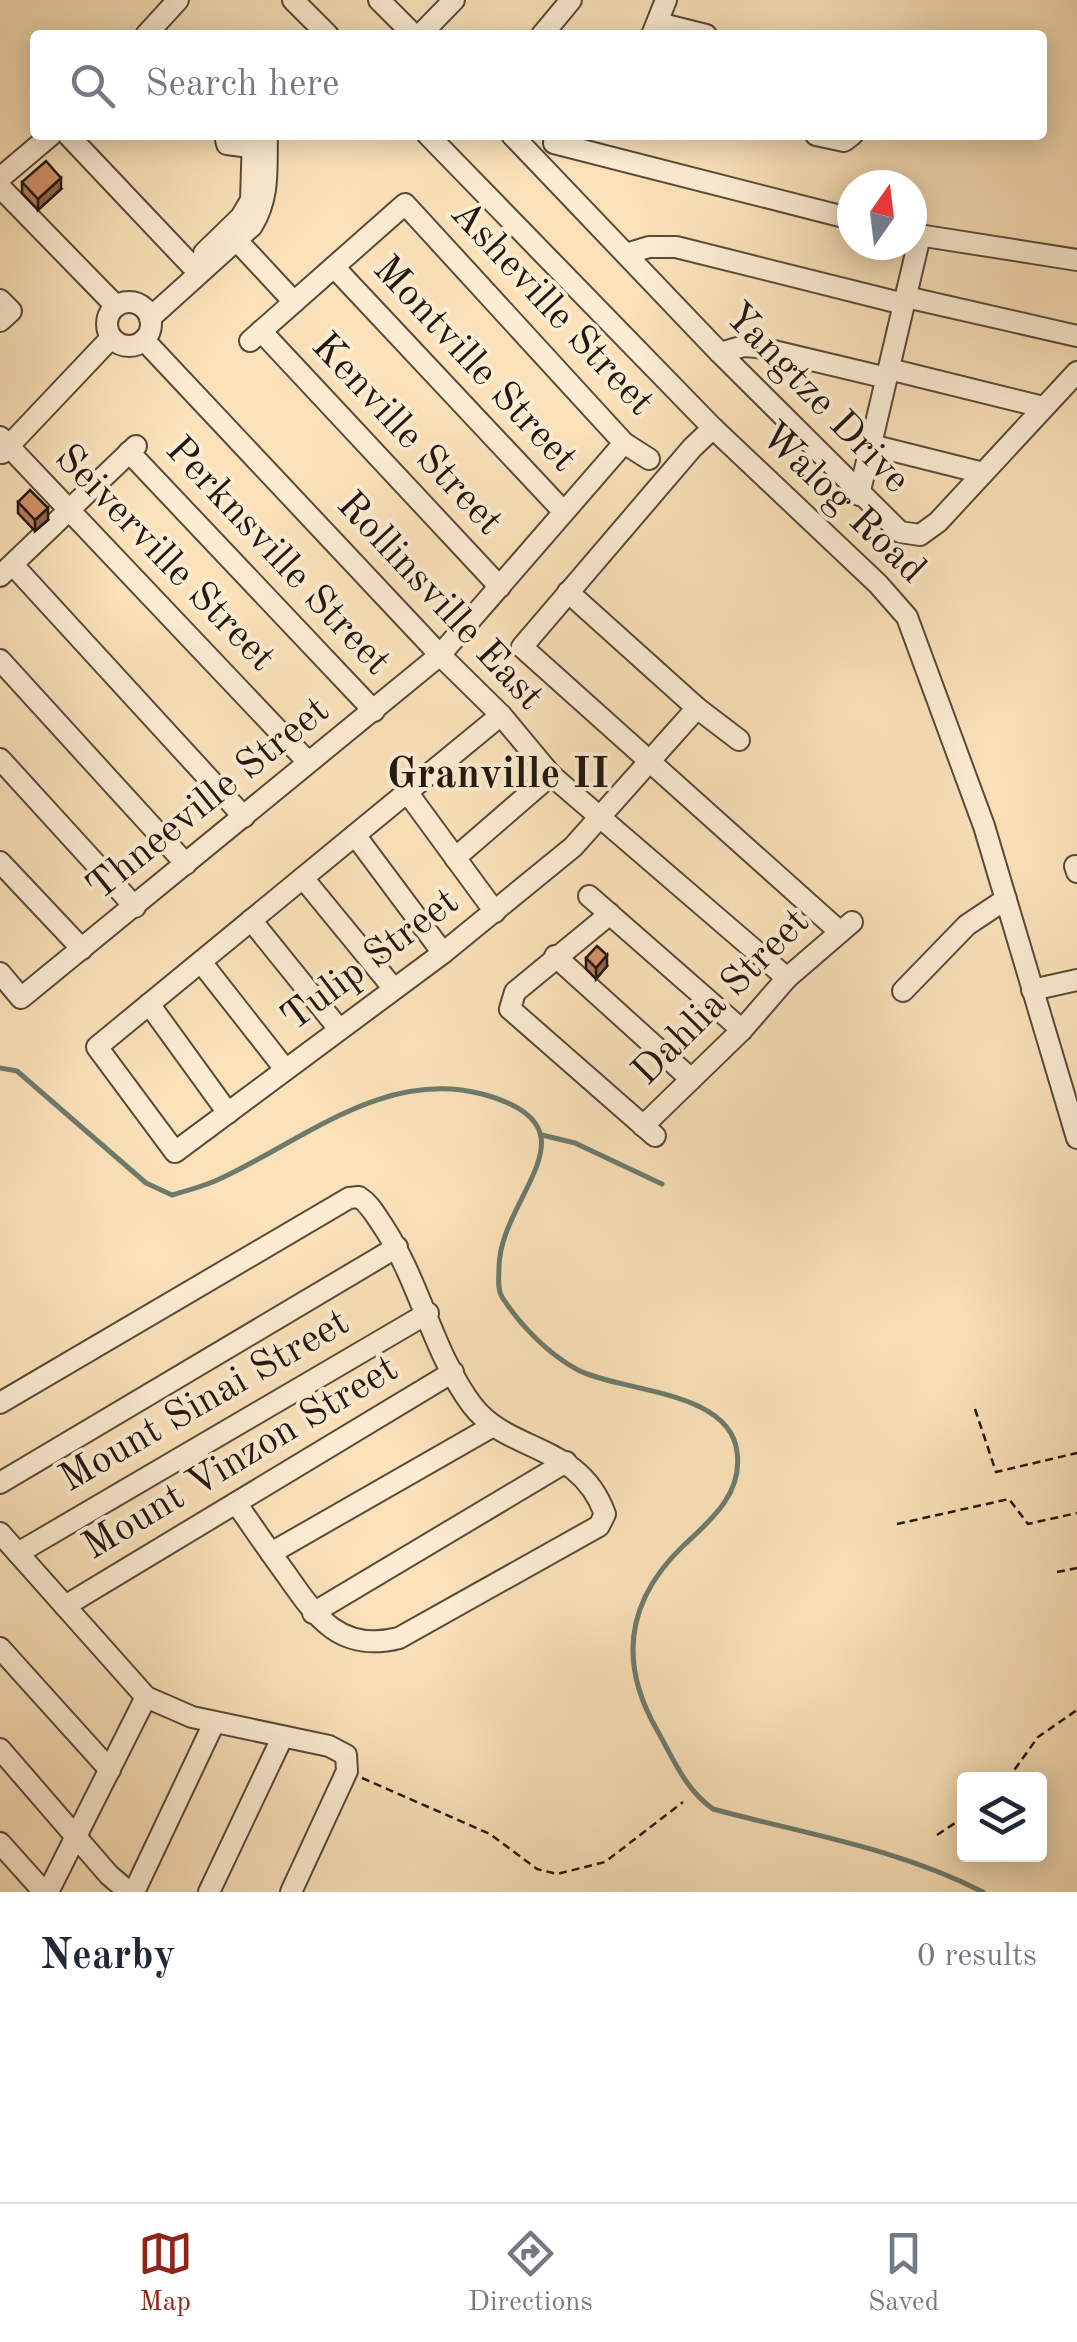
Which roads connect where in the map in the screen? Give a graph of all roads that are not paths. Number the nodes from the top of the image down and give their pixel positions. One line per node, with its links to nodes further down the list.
1 (178, 0): 8 (street)
2 (292, 0): 9 (street)
3 (379, 0): 10 (street)
4 (454, 0): 11 (street)
5 (570, 0): 12 (street)
6 (666, 0): 7 (street)
7 (655, 29)
8 (151, 30)
9 (316, 30)
10 (412, 30)
11 (422, 30)
12 (546, 30)
13 (45, 140): 22 (street)
14 (73, 140): 30 (street)
15 (226, 140): 20 (street)
16 (439, 140): 43 (street, Walog Road)
17 (517, 140): 21 (street, Yangtze Drive)
18 (557, 140): 21 (street)
19 (562, 140): 24 (street)
20 (259, 142): 25 (street)
21 (536, 160): 27 (street, Yangtze Drive)
22 (0, 178)
23 (0, 187): 34 (street)
24 (837, 215)
25 (233, 235): 30 (street); 33 (street); 35 (street)
26 (927, 237): 29 (street)
27 (626, 254): 32 (street); 39 (street, Yangtze Drive)
28 (912, 260): 32 (street)
29 (1077, 260)
30 (191, 265): 35 (street)
31 (334, 267): 33 (street); 44 (street, Asheville Street); 51 (street, Montville Street)
32 (905, 300): 36 (street); 41 (street)
33 (294, 302): 53 (street, Kenville Street)
34 (116, 306): 35 (street); 37 (street)
35 (147, 313): 38 (street)
36 (1077, 336)
37 (111, 338): 38 (street); 45 (street)
38 (144, 340): 55 (street, Rollinsville East)
39 (720, 353): 41 (street); 49 (street, Yangtze Drive)
40 (1077, 372): 42 (street, Yangtze Drive)
41 (888, 373): 42 (street); 46 (street)
42 (1043, 407): 48 (street, Yangtze Drive)
43 (713, 428): 54 (street); 74 (street, Walog Road)
44 (624, 442): 47 (street, Asheville Street); 51 (street, Thneeville Street)
45 (3, 446): 50 (street, Seiverville Street)
46 (871, 446): 48 (street); 49 (street)
47 (649, 459)
48 (983, 473): 49 (street, Yangtze Drive)
49 (859, 495)
50 (70, 509): 52 (street); 58 (street, Perknsville Street); 62 (street, Seiverville Street)
51 (564, 511): 53 (street, Thneeville Street)
52 (6, 570): 66 (street)
53 (500, 587): 55 (street, Thneeville Street)
54 (568, 592): 57 (street); 63 (street)
55 (440, 655): 58 (street, Thneeville Street); 59 (street, Rollinsville East)
56 (0, 660): 71 (street)
57 (697, 708): 60 (street); 63 (street, Tulip Street)
58 (374, 710): 62 (street, Thneeville Street)
59 (501, 715): 64 (street, Rollinsville East); 65 (street)
60 (739, 740)
61 (0, 760): 75 (street)
62 (308, 762): 66 (street, Thneeville Street)
63 (650, 762): 67 (street, Tulip Street); 84 (street, Dahlia Street)
64 (551, 775): 67 (street, Rollinsville East); 69 (street)
65 (407, 792): 68 (street); 69 (street)
66 (244, 817): 71 (street, Thneeville Street)
67 (601, 818): 76 (street, Tulip Street); 84 (street, Rollinsville East)
68 (355, 835): 72 (street); 80 (street)
69 (455, 858): 76 (street)
70 (0, 862): 79 (street)
71 (186, 864): 75 (street, Thneeville Street)
72 (303, 878): 78 (street); 86 (street)
73 (590, 896): 77 (street)
74 (1006, 898): 87 (street, Walog Road); 88 (street)
75 (136, 907): 79 (street, Thneeville Street)
76 (496, 912): 80 (street, Tulip Street)
77 (610, 914): 81 (street); 91 (street)
78 (251, 920): 82 (street); 90 (street)
79 (82, 949): 83 (street, Thneeville Street)
80 (443, 953): 86 (street, Tulip Street)
81 (555, 956): 93 (street); 93 (street, Dahlia Street)
82 (201, 962): 89 (street); 92 (street)
83 (0, 973)
84 (787, 978): 91 (street, Dahlia Street)
85 (1077, 980): 87 (street)
86 (394, 989): 90 (street, Tulip Street)
87 (1032, 990): 95 (street, Walog Road)
88 (903, 991)
89 (149, 1004): 94 (street); 94 (street, Tulip Street)
90 (339, 1030): 92 (street, Tulip Street)
91 (742, 1030): 93 (street, Dahlia Street)
92 (285, 1070): 94 (street, Tulip Street)
93 (692, 1079)
94 (228, 1113)
95 (1077, 1138)
96 (397, 1247): 97 (street); 99 (street); 102 (street)
97 (428, 1313): 98 (street); 105 (street, Mount Sinai Street)
98 (453, 1372): 100 (street); 103 (street, Mount Vinzon Street)
99 (0, 1403)
100 (493, 1426): 101 (street); 106 (street)
101 (566, 1462): 108 (street); 108 (street)
102 (0, 1483)
103 (236, 1503): 106 (street); 107 (street, Mount Vinzon Street)
104 (0, 1533): 105 (street)
105 (18, 1552): 107 (street)
106 (271, 1553): 108 (street)
107 (65, 1606): 110 (street)
108 (313, 1613)
109 (0, 1648): 114 (street)
110 (146, 1697): 111 (street); 114 (street)
111 (214, 1723): 112 (street); 119 (street)
112 (282, 1738): 117 (street); 120 (street)
113 (0, 1749): 115 (street)
114 (110, 1770): 115 (street)
115 (77, 1836): 118 (street); 119 (street)
116 (0, 1843): 118 (street)
117 (296, 1891)
118 (46, 1892)
119 (132, 1892)
120 (209, 1892)

